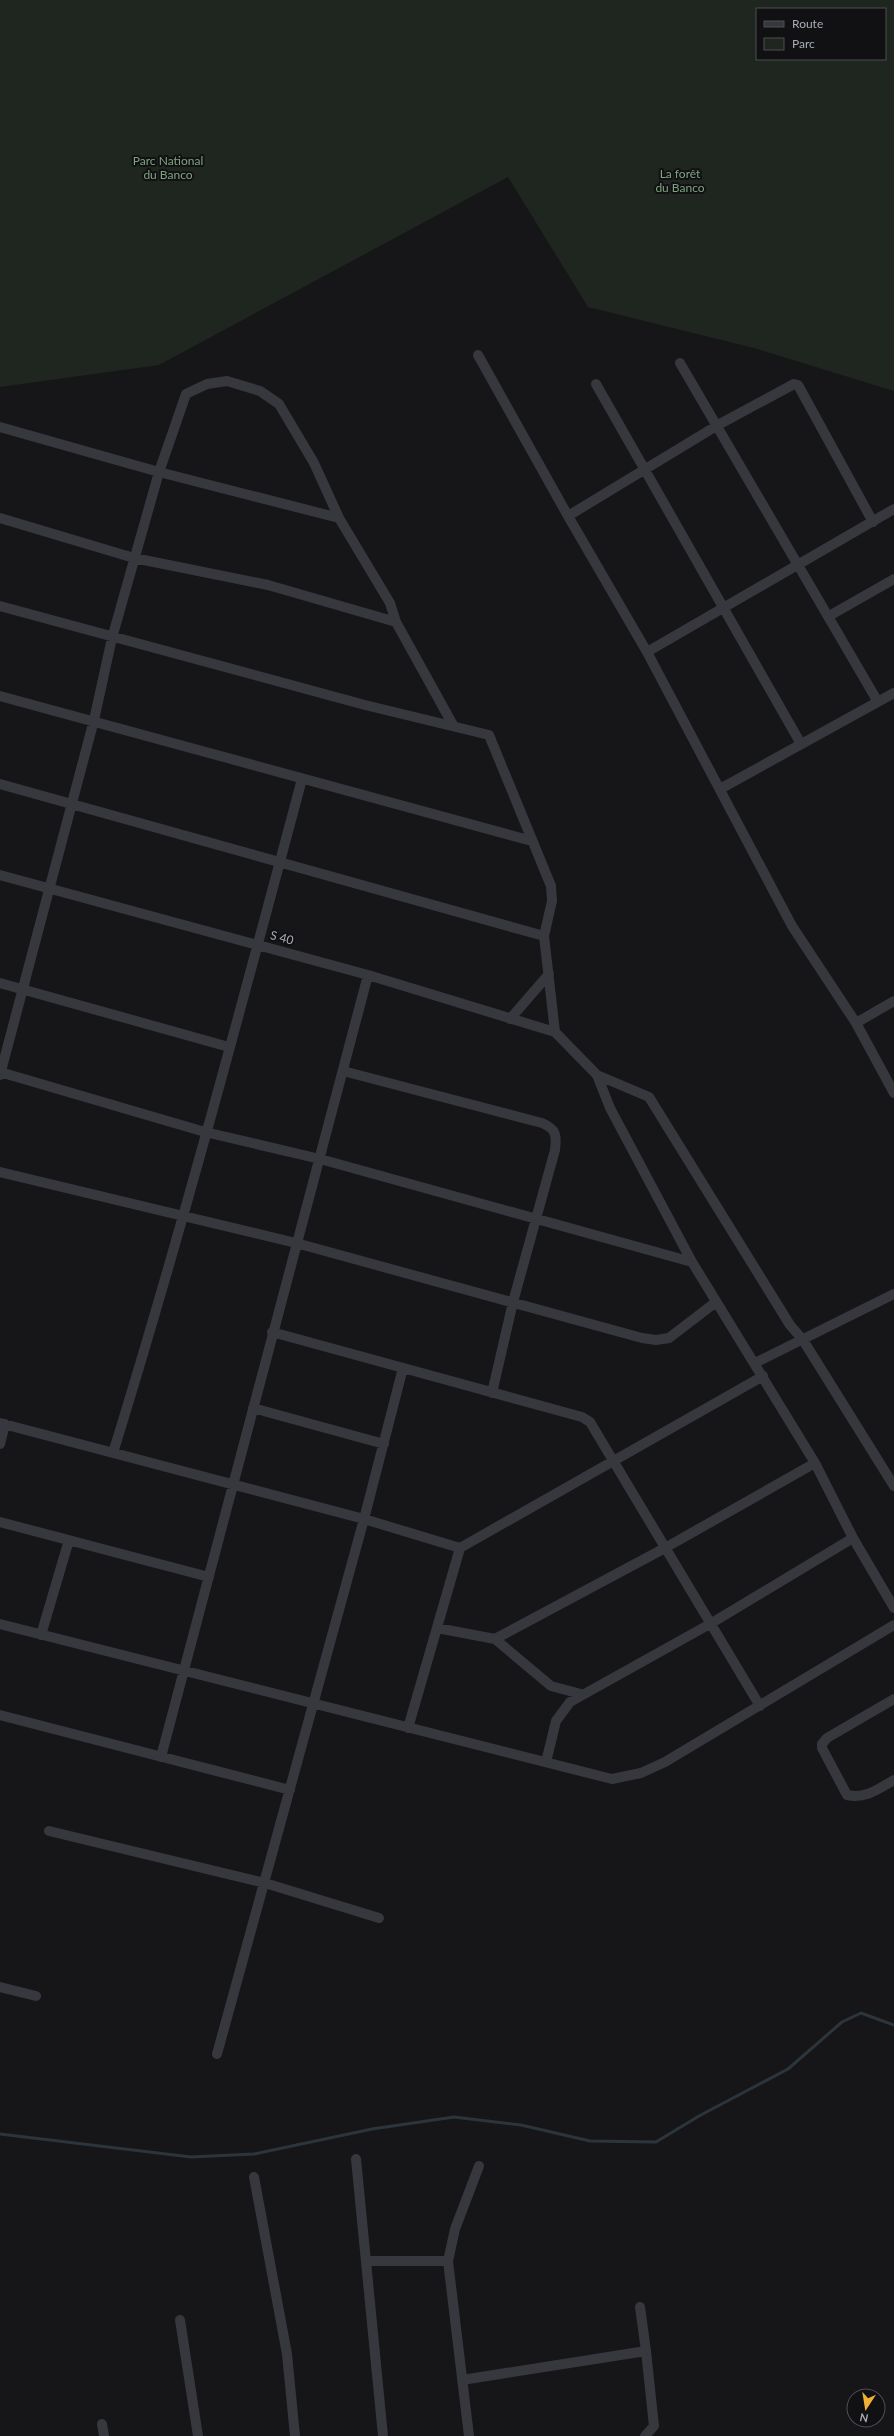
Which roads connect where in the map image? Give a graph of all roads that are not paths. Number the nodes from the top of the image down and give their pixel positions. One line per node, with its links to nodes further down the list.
1 (478, 355): 9 (street)
2 (680, 363): 4 (street)
3 (596, 384): 6 (street)
4 (718, 425): 6 (street); 12 (street); 14 (street)
5 (0, 427): 7 (street)
6 (645, 470): 9 (street); 17 (street)
7 (159, 472): 11 (street); 11 (street); 13 (street)
8 (894, 510): 12 (street)
9 (568, 516): 21 (street)
10 (0, 518): 13 (street)
11 (339, 518): 19 (street)
12 (872, 522): 14 (street)
13 (134, 558): 19 (street); 20 (street)
14 (800, 565): 17 (street); 18 (street)
15 (894, 579): 18 (street)
16 (0, 606): 20 (street)
17 (724, 607): 21 (street); 27 (street)
18 (829, 616): 24 (street)
19 (396, 622): 26 (street)
20 (112, 638): 25 (street); 26 (street)
21 (647, 652): 30 (street)
22 (894, 693): 24 (street)
23 (0, 696): 25 (street)
24 (878, 702): 27 (street)
25 (94, 720): 28 (street); 31 (street)
26 (453, 725): 32 (street)
27 (801, 744): 30 (street)
28 (302, 779): 32 (street); 33 (street)
29 (0, 784): 31 (street)
30 (720, 790): 44 (street)
31 (71, 803): 33 (street); 35 (street)
32 (532, 841): 36 (street)
33 (280, 861): 36 (street); 37 (street)
34 (0, 875): 35 (street, S 40)
35 (48, 890): 37 (street, S 40); 41 (street)
36 (544, 936): 38 (street)
37 (257, 944): 39 (street, S 40); 46 (street)
38 (549, 974): 43 (street); 45 (street)
39 (368, 975): 43 (street, S 40); 47 (street)
40 (0, 983): 41 (street)
41 (23, 990): 46 (street); 48 (street)
42 (894, 1001): 44 (street)
43 (510, 1018): 45 (street, S 40)
44 (856, 1023): 50 (street)
45 (555, 1032): 49 (street)
46 (229, 1047): 51 (street)
47 (343, 1071): 52 (street); 55 (street)
48 (0, 1073): 51 (street)
49 (597, 1075): 57 (street); 62 (street)
50 (894, 1093)
51 (205, 1132): 52 (street); 54 (street)
52 (320, 1159): 55 (street); 56 (street)
53 (0, 1172): 54 (street)
54 (182, 1216): 56 (street); 71 (street)
55 (535, 1218): 57 (street); 59 (street)
56 (296, 1243): 59 (street); 61 (street)
57 (692, 1262): 60 (street)
58 (894, 1294): 62 (street)
59 (513, 1302): 60 (street); 66 (street)
60 (716, 1302): 63 (street)
61 (272, 1332): 64 (street); 67 (street)
62 (803, 1340): 63 (street); 75 (street)
63 (755, 1363): 65 (street)
64 (403, 1368): 66 (street); 70 (street)
65 (763, 1376): 72 (street); 73 (street)
66 (492, 1393): 72 (street)
67 (253, 1408): 70 (street); 74 (street)
68 (3, 1423): 69 (street); 71 (street)
69 (0, 1444)
70 (384, 1444): 76 (street)
71 (113, 1453): 74 (street)
72 (615, 1462): 80 (street); 81 (street)
73 (815, 1463): 78 (street); 81 (street)
74 (233, 1483): 76 (street); 82 (street)
75 (894, 1486)
76 (364, 1519): 80 (street); 93 (street)
77 (0, 1522): 79 (street)
78 (853, 1538): 83 (street); 85 (street)
79 (69, 1540): 82 (street); 88 (street)
80 (460, 1548): 87 (street)
81 (665, 1548): 85 (street); 89 (street)
82 (209, 1577): 90 (street)
83 (894, 1608)
84 (0, 1624): 88 (street)
85 (710, 1624): 91 (street); 94 (street)
86 (894, 1624): 94 (street)
87 (437, 1628): 89 (street); 96 (street)
88 (41, 1635): 90 (street)
89 (495, 1639): 91 (street)
90 (185, 1671): 93 (street); 97 (street)
91 (581, 1694): 98 (street)
92 (894, 1699): 99 (street)
93 (314, 1704): 96 (street); 100 (street)
94 (760, 1706): 98 (street)
95 (0, 1714): 97 (street)
96 (408, 1728): 98 (street)
97 (161, 1757): 100 (street)
98 (546, 1762)
99 (894, 1780)
100 (290, 1790): 102 (street)
101 (49, 1831): 102 (street)
102 (265, 1883): 103 (street); 106 (street)
103 (379, 1918)
104 (0, 1987): 105 (street)
105 (36, 1996)
106 (217, 2054)
107 (356, 2159): 110 (street)
108 (479, 2166): 111 (street)
109 (254, 2177): 119 (street)
110 (366, 2261): 111 (street); 120 (street)
111 (448, 2261): 115 (street)
112 (640, 2307): 114 (street)
113 (180, 2320): 118 (street)
114 (646, 2351): 115 (street); 122 (street)
115 (462, 2380): 121 (street)
116 (102, 2424): 117 (street)
117 (104, 2436)
118 (198, 2436)
119 (295, 2436)
120 (383, 2436)
121 (469, 2436)
122 (645, 2436)

